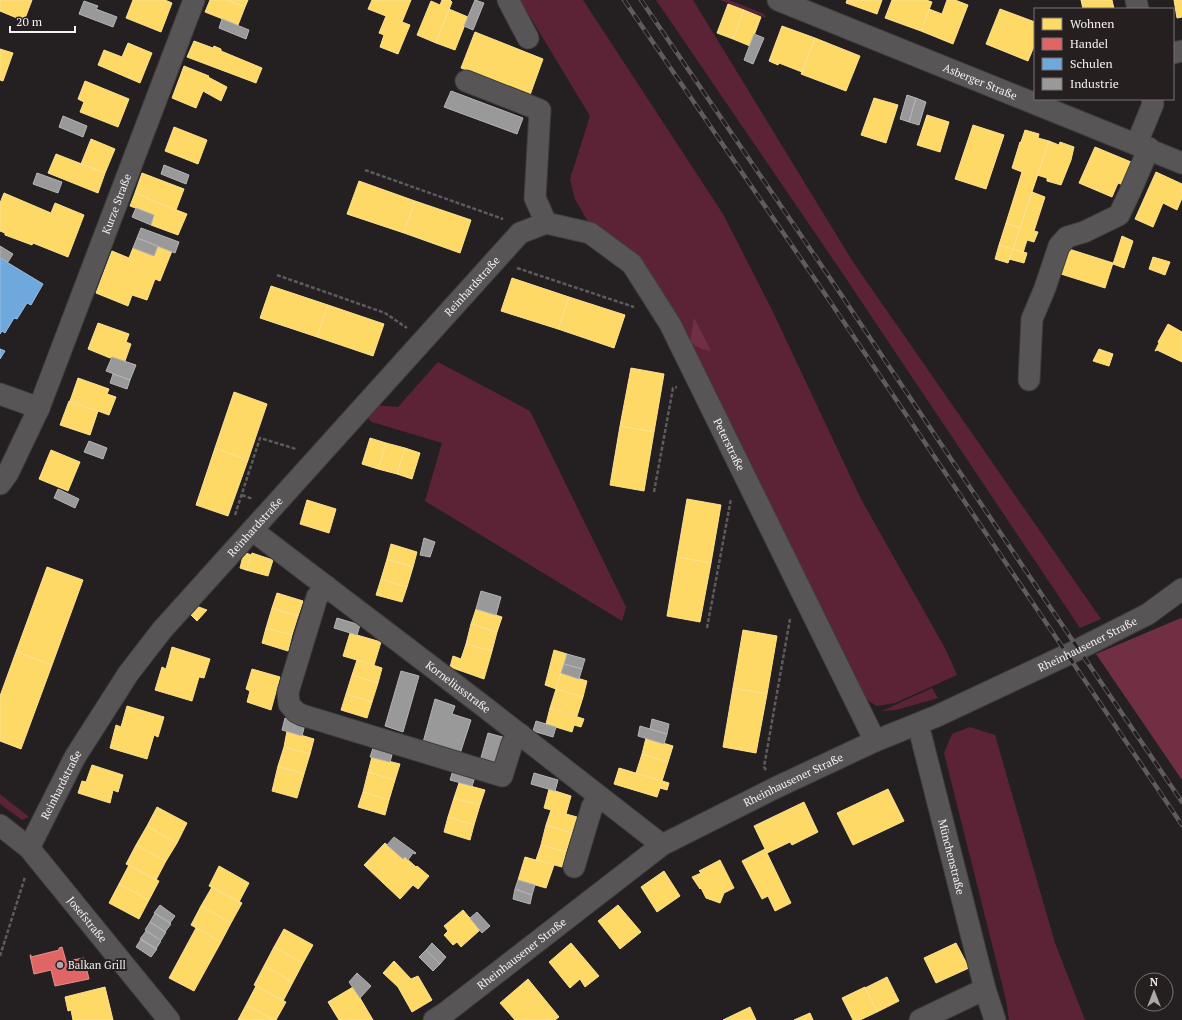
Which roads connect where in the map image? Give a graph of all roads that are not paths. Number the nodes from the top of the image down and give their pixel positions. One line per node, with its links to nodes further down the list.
1 (194, 0): 12 (street, Kurze Straße)
2 (508, 0): 4 (street)
3 (778, 0): 7 (street, Asberger Straße)
4 (528, 38)
5 (466, 81): 9 (street)
6 (1152, 100): 7 (street)
7 (1143, 146): 8 (street, Asberger Straße); 10 (street)
8 (1182, 162)
9 (546, 223): 14 (street, Reinhardstraße); 19 (street, Peterstraße)
10 (1029, 380)
11 (0, 394): 12 (street)
12 (39, 408): 13 (street, Kurze Straße)
13 (0, 484)
14 (252, 530): 15 (street, Korneliusstraße); 23 (street, Reinhardstraße)
15 (326, 586): 18 (street, Korneliusstraße); 18 (street)
16 (1181, 592): 17 (street, Rheinhausener Straße)
17 (918, 724): 19 (street, Rheinhausener Straße); 25 (street, Münchenstraße)
18 (520, 734): 20 (street, Korneliusstraße)
19 (875, 741): 22 (street, Rheinhausener Straße)
20 (598, 797): 22 (street, Korneliusstraße); 24 (street)
21 (0, 825): 23 (street, Josefstraße)
22 (662, 845): 27 (street, Rheinhausener Straße)
23 (34, 854): 26 (street, Josefstraße)
24 (574, 867)
25 (985, 989): 28 (street); 29 (street, Münchenstraße)
26 (169, 1020)
27 (434, 1020)
28 (920, 1020)
29 (995, 1020)

